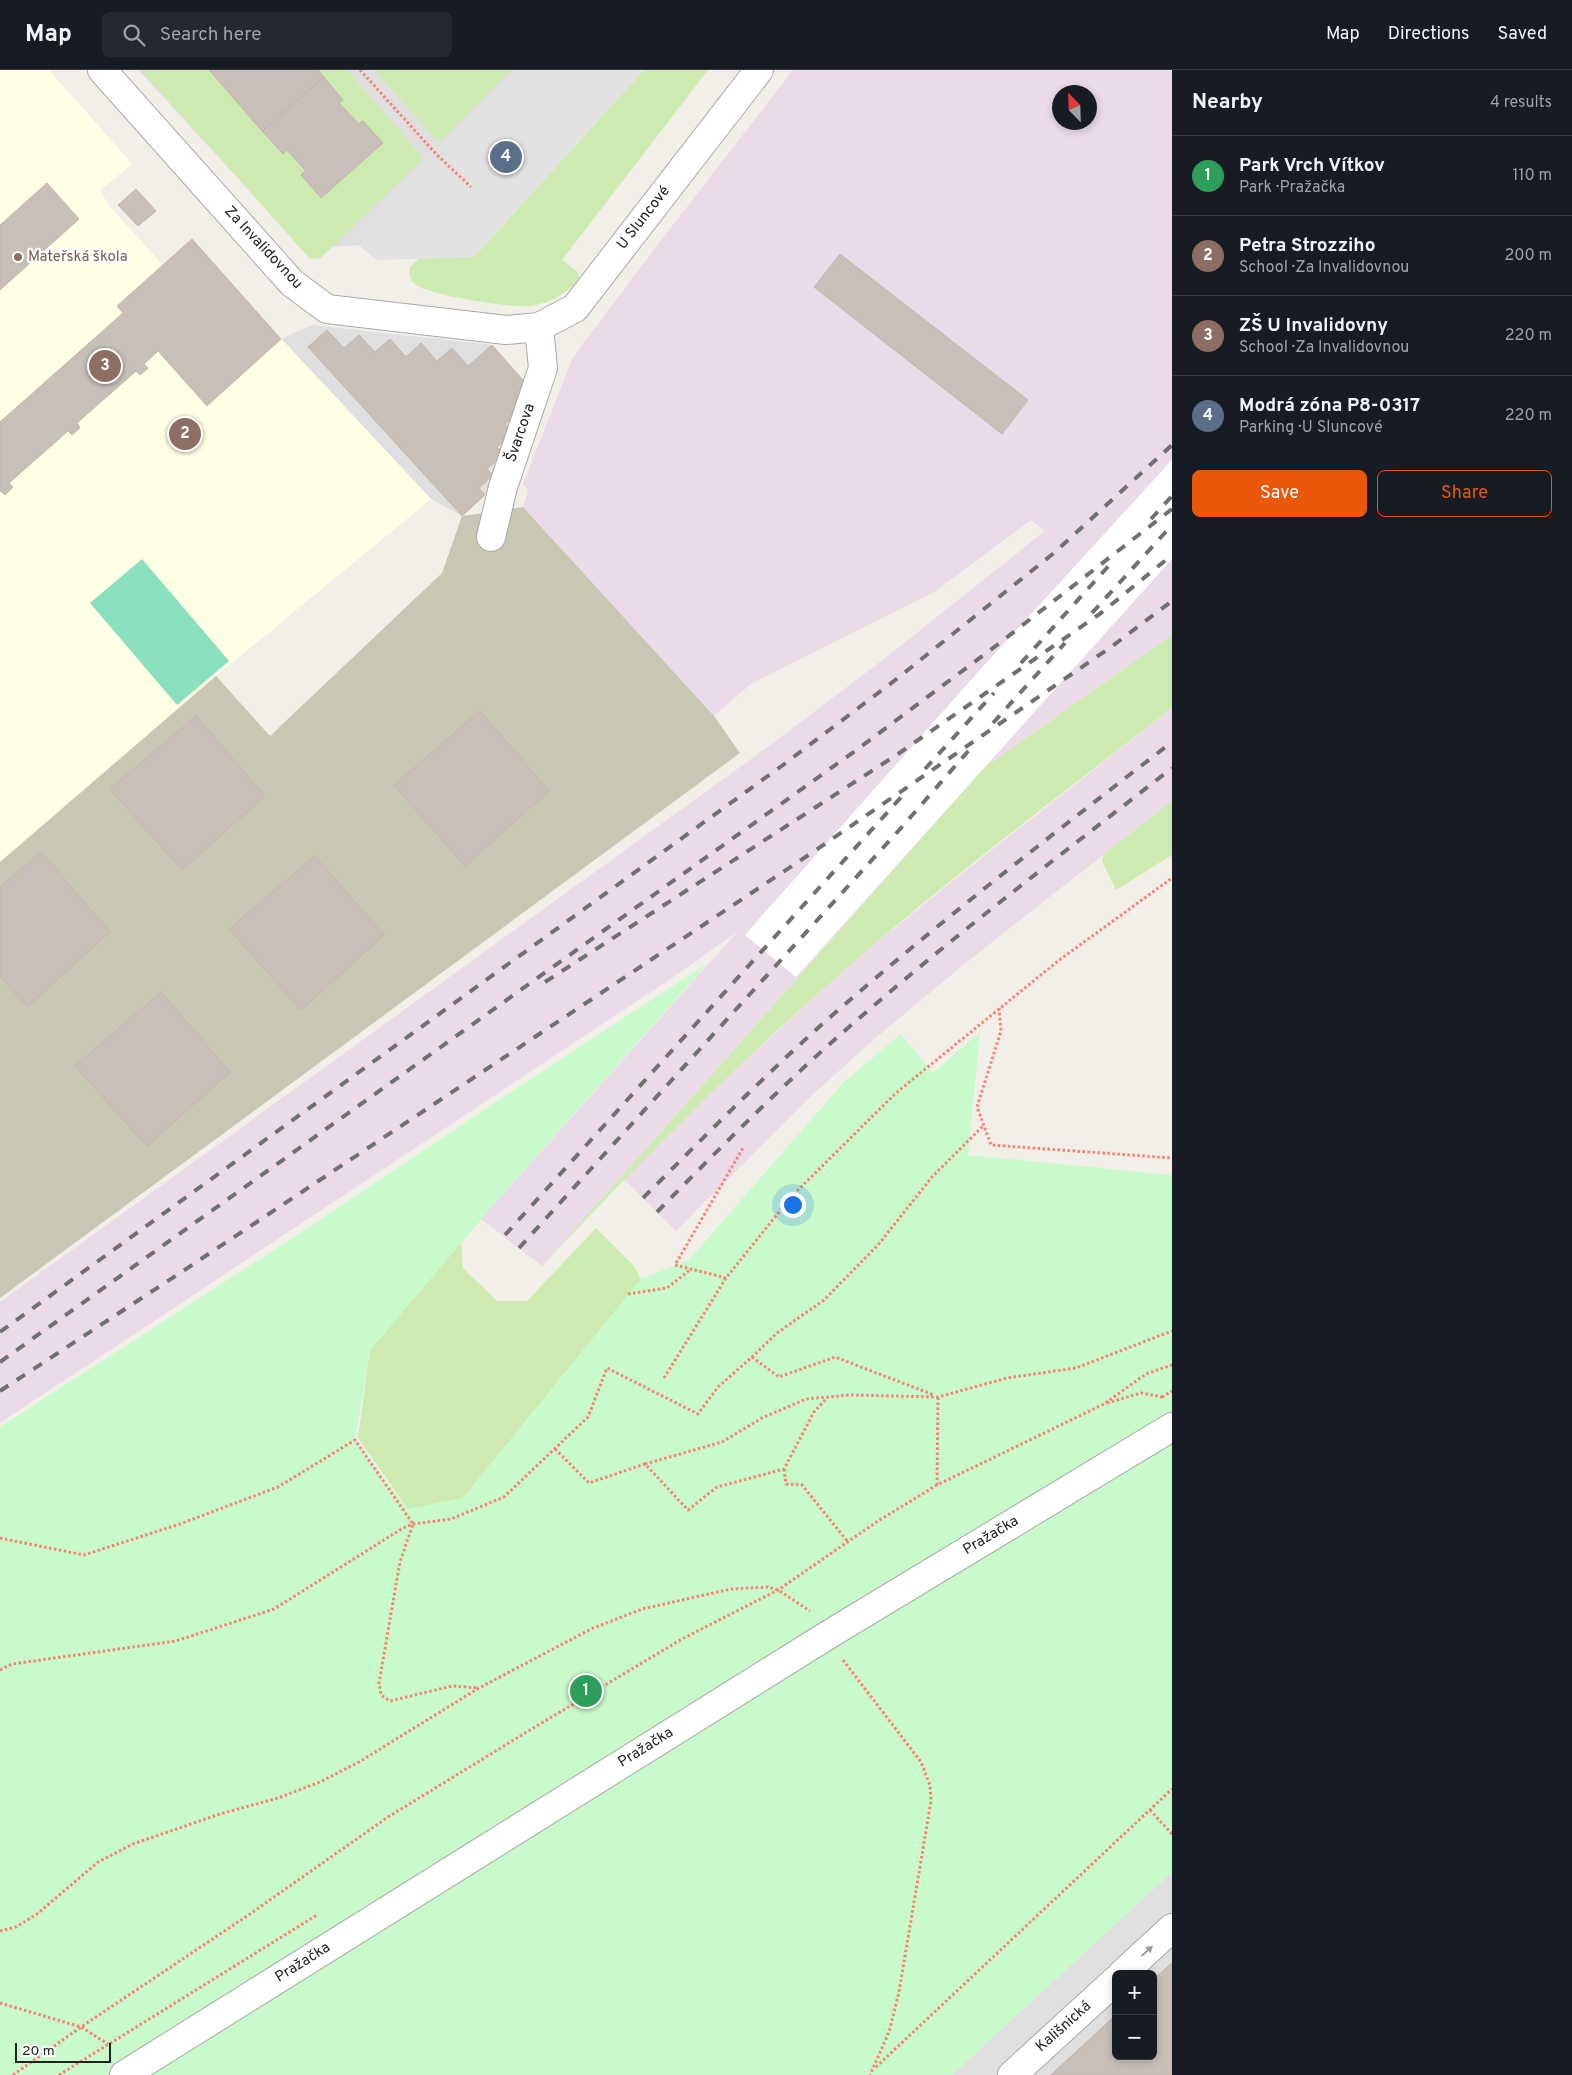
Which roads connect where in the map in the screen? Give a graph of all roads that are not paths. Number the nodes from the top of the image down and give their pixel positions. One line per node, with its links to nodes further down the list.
1 (102, 70): 4 (street, Za Invalidovnou)
2 (759, 70): 3 (street, U Sluncové)
3 (539, 328): 4 (street, U Sluncové); 5 (street, Švarcova)
4 (506, 330)
5 (491, 537)
6 (1172, 1427): 10 (street, Pražačka)
7 (1172, 1928): 8 (street, one-way to 7)
8 (1126, 1970)
9 (1112, 1984): 11 (street, Kališnická)
10 (124, 2075)
11 (1012, 2075)

